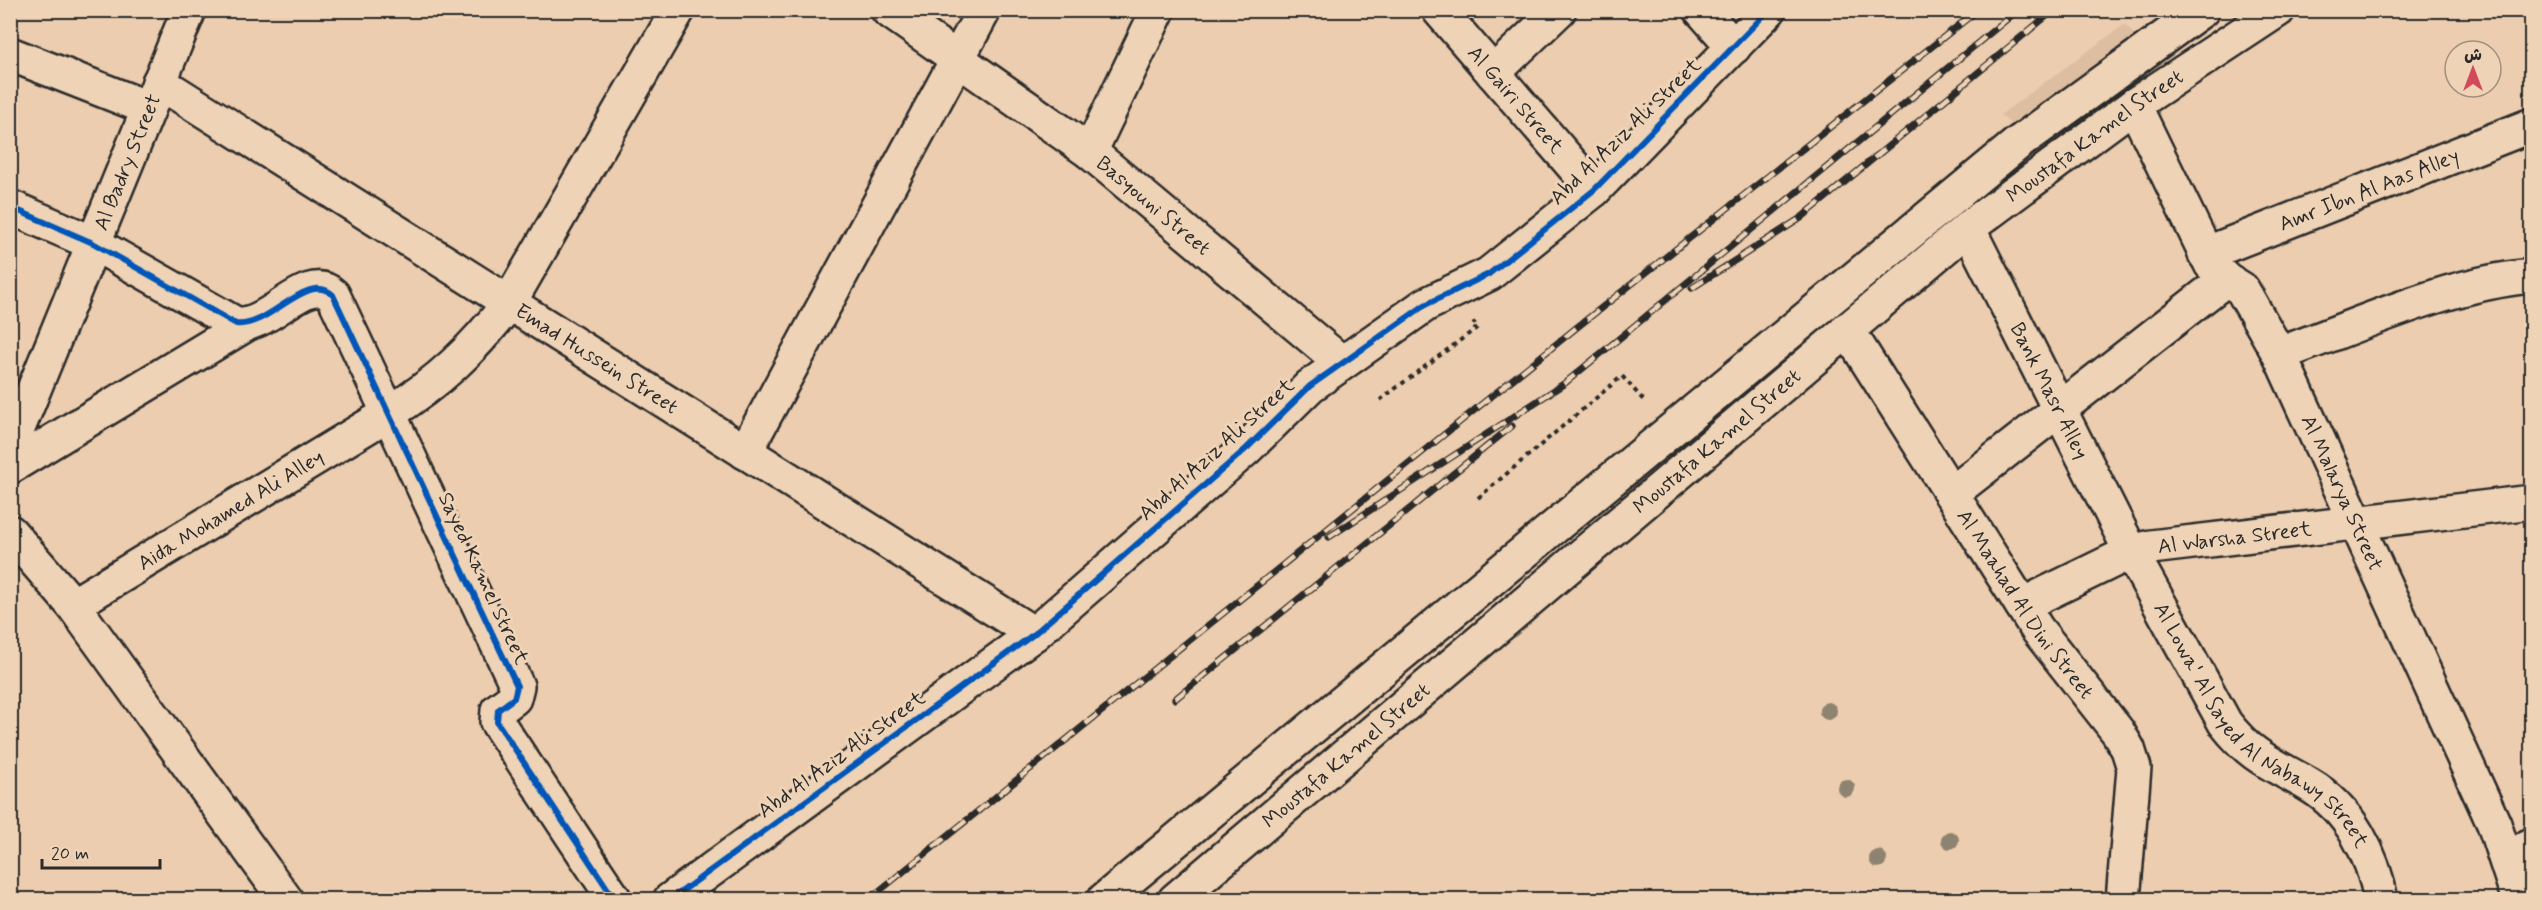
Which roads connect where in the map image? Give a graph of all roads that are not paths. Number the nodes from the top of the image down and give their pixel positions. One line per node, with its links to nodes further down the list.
1 (189, 10): 16 (street, Al Badry Street)
2 (678, 10): 27 (street, Aida Mohamed Ali Alley)
3 (888, 10): 14 (street, Basyouni Street)
4 (984, 10): 14 (street)
5 (1158, 10): 19 (street)
6 (1439, 10): 15 (street, Al Gairi Street)
7 (1559, 10): 15 (street)
8 (1701, 10): 12 (street)
9 (1769, 10): 12 (street, Abd Al Aziz Ali Street)
10 (2202, 10): 34 (street, Moustafa Kamel Street)
11 (2278, 10): 17 (street, Moustafa Kamel Street)
12 (1734, 47): 20 (street, Abd Al Aziz Ali Street)
13 (10, 54): 16 (street, Emad Hussein Street)
14 (957, 59): 19 (street, Basyouni Street); 37 (street)
15 (1493, 73): 20 (street, Al Gairi Street)
16 (154, 95): 23 (street, Al Badry Street); 27 (street, Emad Hussein Street)
17 (2134, 105): 22 (street, Moustafa Kamel Street); 24 (street, Al Malarya Street)
18 (2532, 125): 24 (street, Amr Ibn Al Aas Alley)
19 (1090, 152): 31 (street, Basyouni Street)
20 (1594, 190): 31 (street, Abd Al Aziz Ali Street)
21 (10, 207): 23 (street)
22 (1968, 228): 29 (street, Moustafa Kamel Street); 32 (street, Bank Masr Alley)
23 (93, 243): 28 (street); 36 (street, Al Badry Street)
24 (2205, 254): 26 (street, Al Malarya Street)
25 (2532, 276): 30 (street)
26 (2226, 279): 30 (street, Al Malarya Street); 32 (street)
27 (509, 303): 33 (street, Aida Mohamed Ali Alley); 37 (street, Emad Hussein Street)
28 (245, 325): 33 (street, Sayed Kamel Street); 38 (street)
29 (1847, 329): 35 (street, Moustafa Kamel Street); 39 (street, Al Maahad Al Dini Street)
30 (2279, 354): 41 (street, Al Malarya Street)
31 (1341, 362): 46 (street, Abd Al Aziz Ali Street)
32 (2059, 410): 39 (street); 43 (street, Bank Masr Alley)
33 (388, 414): 44 (street, Aida Mohamed Ali Alley); 53 (street, Sayed Kamel Street)
34 (1695, 414): 35 (street); 47 (street, Moustafa Kamel Street)
35 (1718, 440): 48 (street, Moustafa Kamel Street)
36 (10, 448)
37 (745, 452): 46 (street, Emad Hussein Street)
38 (10, 466)
39 (1951, 494): 45 (street, Al Maahad Al Dini Street)
40 (2532, 502): 41 (street, Al Warsha Street)
41 (2356, 522): 43 (street, Al Warsha Street); 51 (street, Al Malarya Street)
42 (10, 532): 44 (street)
43 (2131, 552): 45 (street, Al Warsha Street); 58 (street, Al Lowa' Al Sayed Al Nabawy Street)
44 (73, 605): 52 (street)
45 (2022, 605): 57 (street, Al Maahad Al Dini Street)
46 (1034, 634): 54 (street, Abd Al Aziz Ali Street)
47 (1406, 650): 48 (street); 49 (street, Moustafa Kamel Street)
48 (1433, 680): 50 (street, Moustafa Kamel Street)
49 (1267, 766): 50 (street); 55 (street, Moustafa Kamel Street)
50 (1294, 800): 56 (street, Moustafa Kamel Street)
51 (2520, 853): 59 (street, Al Malarya Street)
52 (286, 900)
53 (615, 900)
54 (670, 900)
55 (1104, 900)
56 (1175, 900)
57 (2123, 900)
58 (2381, 900)
59 (2519, 900)

